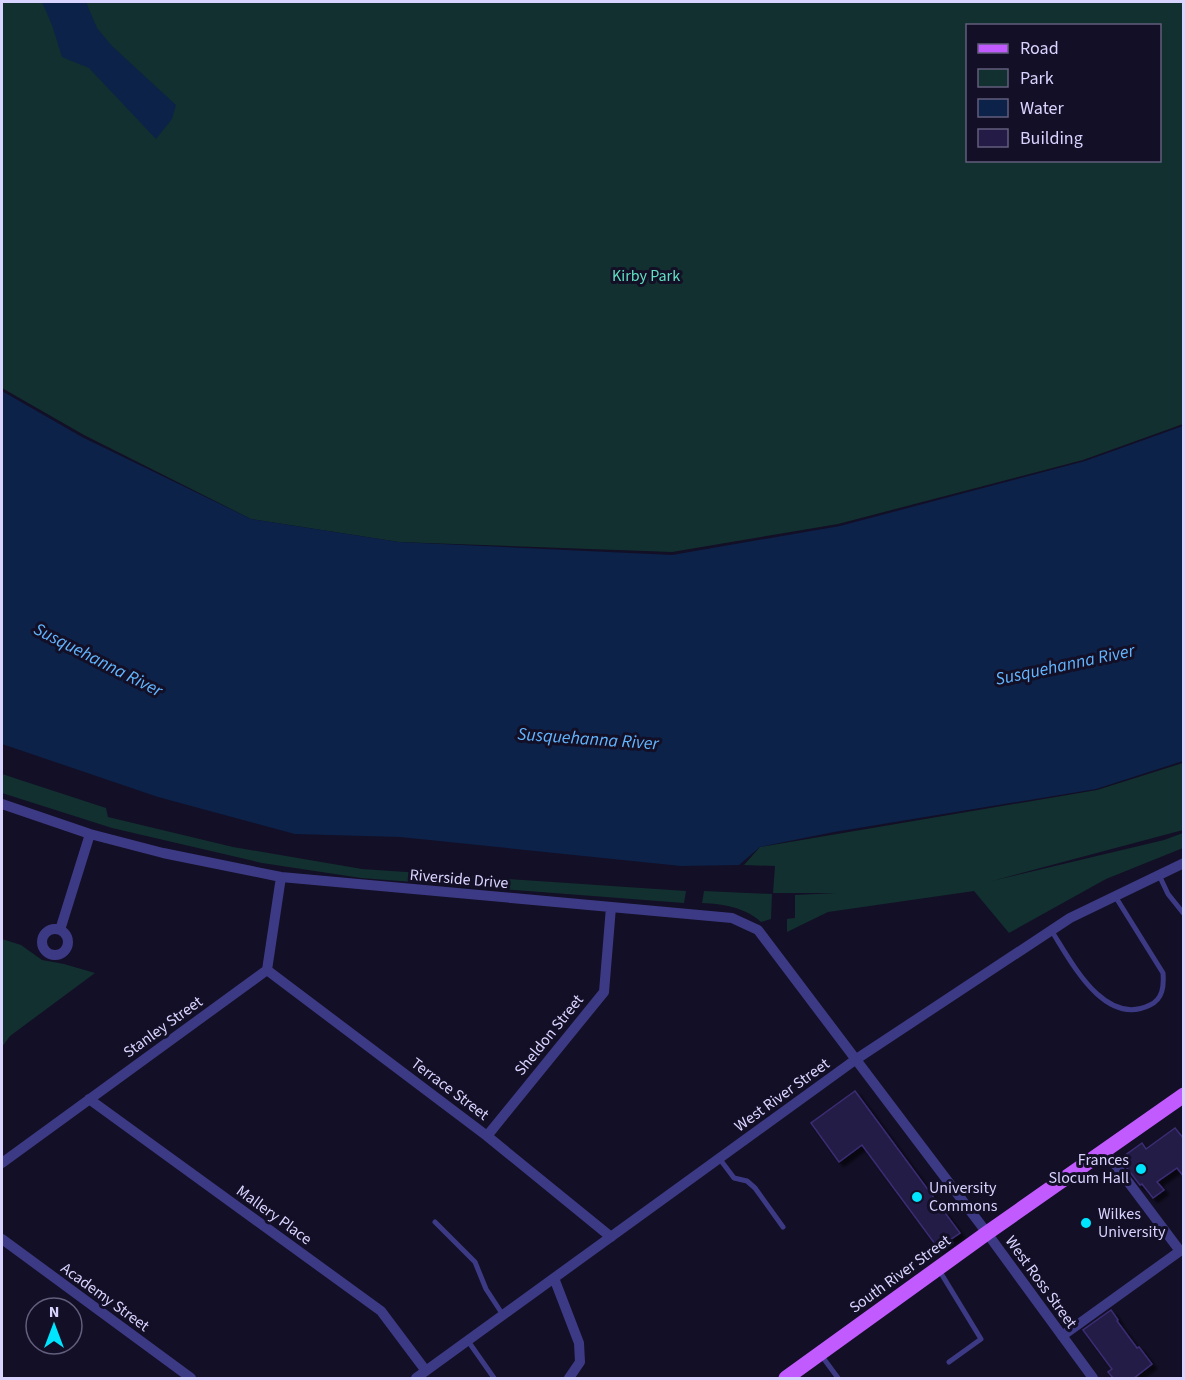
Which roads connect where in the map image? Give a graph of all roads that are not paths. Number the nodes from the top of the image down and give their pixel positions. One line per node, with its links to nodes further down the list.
1 (2, 804): 2 (street, Riverside Drive)
2 (90, 834): 5 (street, Riverside Drive); 9 (street)
3 (1182, 866): 4 (street, West River Street)
4 (1159, 875): 6 (street, West River Street); 8 (lane)
5 (280, 877): 7 (street, Riverside Drive); 11 (street)
6 (1115, 896): 10 (street, West River Street); 10 (lane)
7 (611, 907): 12 (street, Riverside Drive); 15 (street, Sheldon Street)
8 (1184, 914)
9 (60, 930)
10 (1051, 930): 12 (street, West River Street)
11 (267, 970): 14 (street, Stanley Street); 15 (street, Terrace Street)
12 (855, 1060): 17 (street, West River Street); 21 (street, West Ross Street)
13 (1184, 1095): 16 (main road, South River Street)
14 (89, 1099): 18 (street, Stanley Street); 31 (street, Mallery Place)
15 (487, 1136): 22 (street, Terrace Street)
16 (1105, 1151): 21 (main road, South River Street); 27 (street)
17 (719, 1158): 20 (lane); 22 (street, West River Street)
18 (2, 1163)
19 (435, 1222): 26 (lane)
20 (783, 1227)
21 (987, 1233): 24 (main road, South River Street); 27 (street, West Ross Street)
22 (611, 1237): 25 (street, West River Street)
23 (2, 1239): 32 (street, Academy Street)
24 (938, 1268): 29 (main road, South River Street); 30 (lane)
25 (554, 1278): 26 (street, West River Street); 35 (street)
26 (503, 1315): 28 (street, West River Street)
27 (1062, 1336): 38 (street, West Ross Street)
28 (468, 1341): 31 (street, West River Street); 34 (lane)
29 (820, 1354): 36 (main road, South River Street); 37 (lane)
30 (949, 1362)
31 (426, 1371): 33 (street, West River Street)
32 (191, 1378)
33 (416, 1378)
34 (494, 1378)
35 (569, 1378)
36 (786, 1378)
37 (838, 1378)
38 (1093, 1378)

